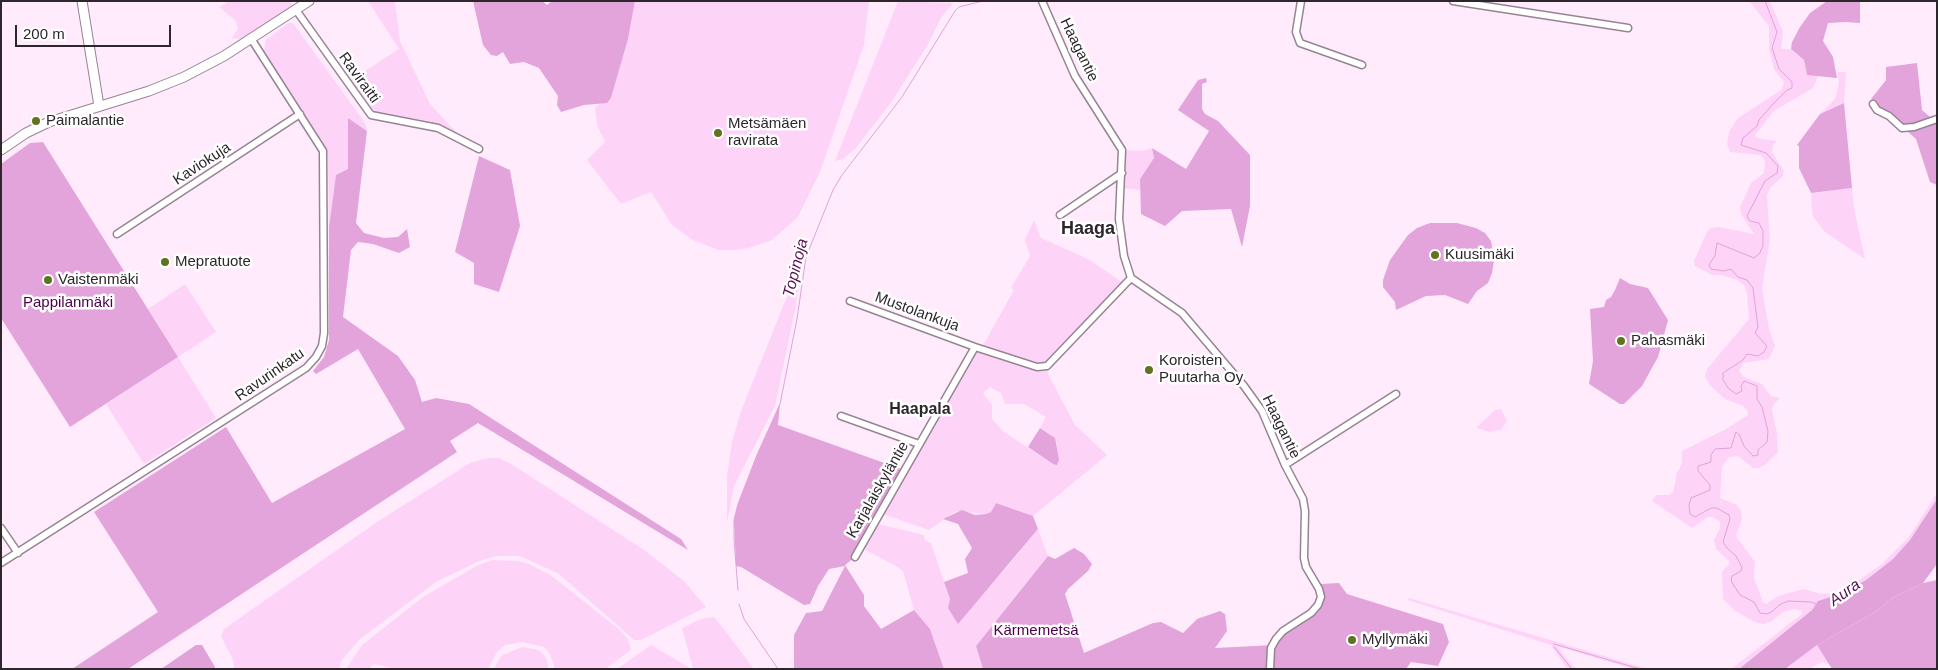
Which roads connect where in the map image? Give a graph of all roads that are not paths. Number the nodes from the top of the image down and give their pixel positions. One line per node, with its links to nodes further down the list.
1 (82, 1): 11 (main road)
2 (309, 1): 6 (main road)
3 (1042, 1): 16 (street, Haagantie)
4 (1301, 1): 9 (street)
5 (1453, 1): 7 (street)
6 (296, 10): 8 (main road); 15 (street, Raviraitti)
7 (1628, 28)
8 (252, 40): 11 (main road); 12 (street, Ravurinkatu)
9 (1362, 65)
10 (1873, 104): 13 (street)
11 (100, 106): 14 (main road)
12 (300, 114): 18 (street, Kaviokuja); 27 (street, Ravurinkatu)
13 (1937, 119)
14 (1, 150)
15 (480, 150)
16 (1122, 173): 17 (street); 19 (street, Haagantie)
17 (1060, 215)
18 (117, 234)
19 (1131, 278): 21 (street); 25 (street, Haagantie)
20 (850, 301): 21 (street, Mustolankuja)
21 (975, 347): 24 (street, Karjalaiskyläntie)
22 (1396, 394): 25 (street)
23 (841, 416): 24 (street)
24 (919, 444): 28 (street, Karjalaiskyläntie)
25 (1285, 465): 30 (street, Haagantie)
26 (1, 528): 27 (street)
27 (18, 553): 29 (street, Ravurinkatu)
28 (855, 557)
29 (1, 563)
30 (1270, 669)

